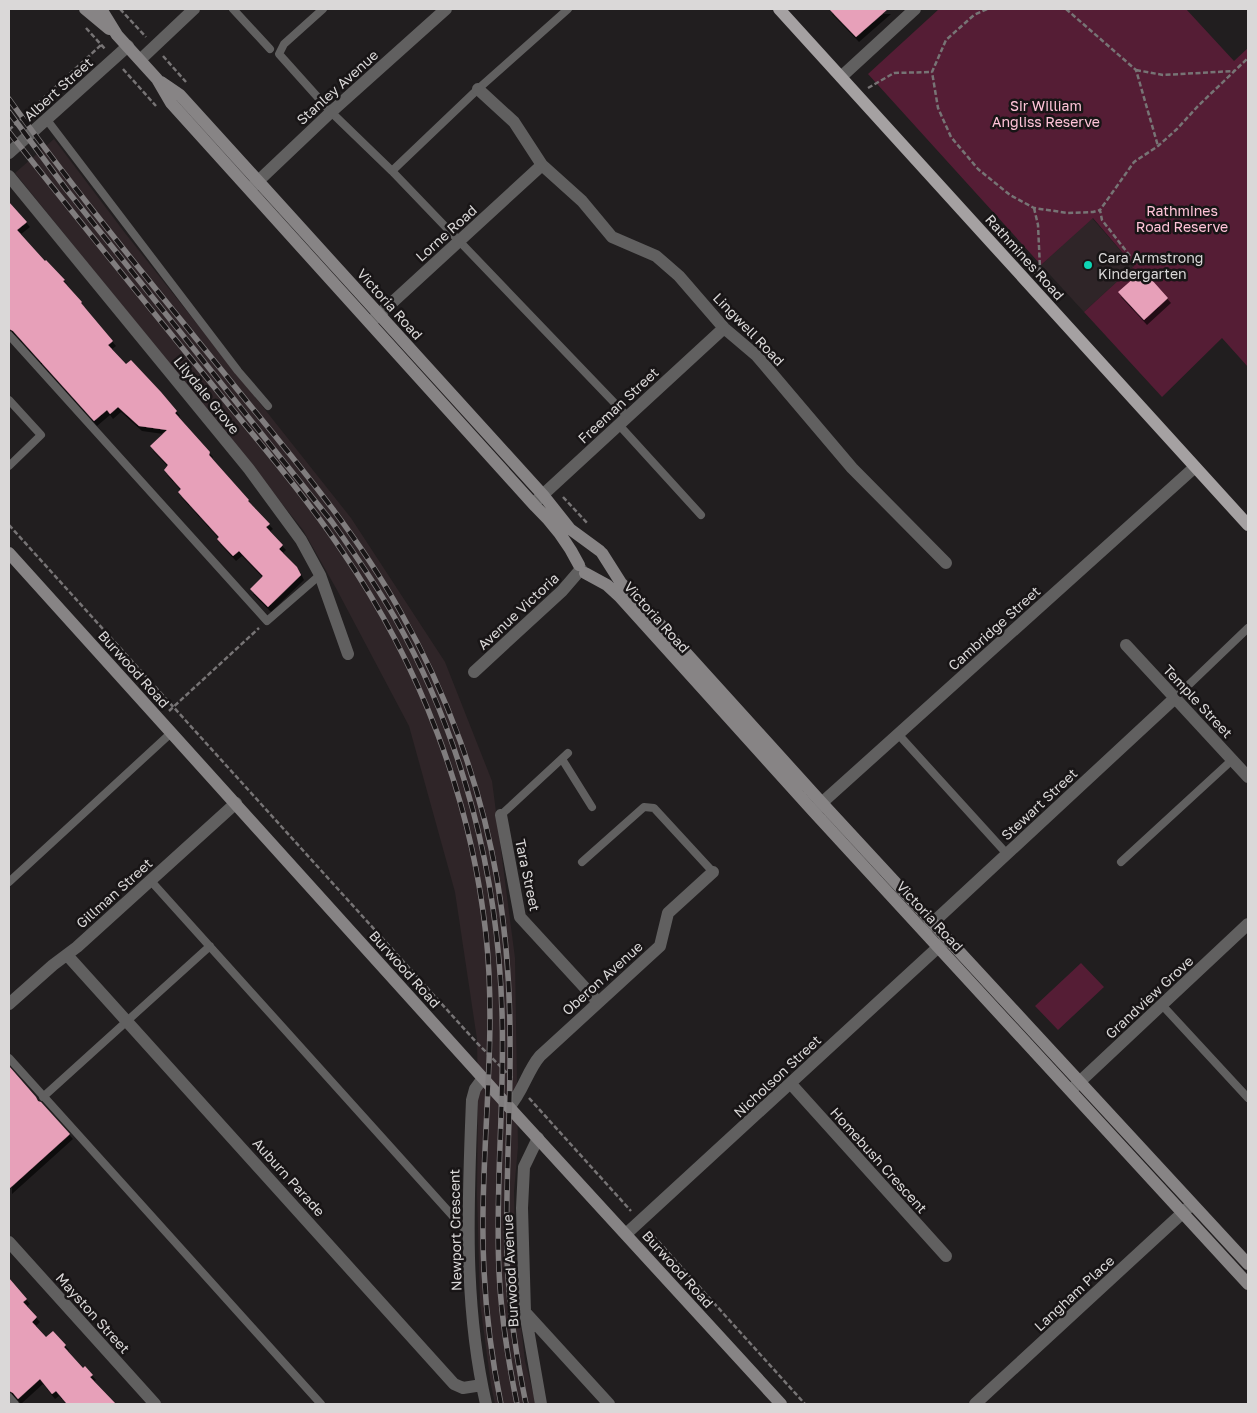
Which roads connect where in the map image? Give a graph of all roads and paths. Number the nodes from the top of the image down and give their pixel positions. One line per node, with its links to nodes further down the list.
1 (85, 9): 12 (street, Victoria Road)
2 (101, 9): 12 (street, Victoria Road)
3 (194, 9): 17 (street)
4 (234, 9): 15 (lane)
5 (324, 9): 24 (lane)
6 (446, 9): 24 (street, Stanley Avenue)
7 (568, 9): 22 (lane)
8 (779, 9): 21 (main road, Rathmines Road)
9 (915, 9): 21 (street)
10 (987, 9): 20 (path)
11 (1066, 9): 18 (path)
12 (117, 35): 14 (street, Victoria Road)
13 (101, 45): 26 (path)
14 (128, 46): 17 (street, Victoria Road); 25 (street, Albert Street)
15 (270, 49)
16 (1248, 58): 19 (path)
17 (140, 60): 32 (street, Victoria Road)
18 (1136, 70): 19 (path); 27 (path)
19 (1234, 71): 27 (path)
20 (932, 72): 23 (path); 33 (path)
21 (841, 76): 23 (main road, Rathmines Road)
22 (478, 89): 29 (street, Lingwell Road); 30 (lane)
23 (858, 97): 37 (main road, Rathmines Road)
24 (331, 112): 30 (lane); 32 (street, Stanley Avenue)
25 (47, 120): 28 (street, Albert Street); 42 (lane)
26 (9, 130)
27 (1158, 146): 34 (path)
28 (9, 153)
29 (542, 165): 35 (street, Lorne Road); 39 (street, Lingwell Road)
30 (392, 171): 35 (lane)
31 (9, 176): 55 (street, Lilydale Grove)
32 (254, 185): 38 (street, Victoria Road)
33 (1034, 208): 34 (path); 37 (path)
34 (1100, 210): 36 (path)
35 (458, 242): 38 (street, Lorne Road); 43 (lane)
36 (1130, 256)
37 (1026, 281): 45 (main road, Rathmines Road)
38 (374, 318): 46 (street, Victoria Road); 47 (street, Victoria Road)
39 (724, 328): 43 (street, Freeman Street); 53 (street, Lingwell Road)
40 (9, 335): 56 (lane)
41 (9, 400): 44 (lane)
42 (268, 406)
43 (624, 421): 46 (street, Freeman Street); 48 (lane)
44 (9, 466)
45 (1195, 467): 50 (main road, Rathmines Road); 66 (street, Cambridge Street)
46 (543, 495): 47 (street, Freeman Street); 51 (street, Victoria Road)
47 (533, 504): 54 (street, Victoria Road)
48 (701, 515)
49 (9, 526): 63 (path)
50 (1248, 526)
51 (601, 552): 54 (street); 54 (street); 60 (street, Victoria Road)
52 (9, 553): 64 (street, Burwood Road)
53 (946, 563)
54 (582, 569): 60 (street, Victoria Road); 61 (street, Avenue Victoria)
55 (320, 575): 56 (lane); 59 (street, Lilydale Grove)
56 (267, 620): 63 (path)
57 (1248, 628): 62 (lane)
58 (1126, 645): 62 (street, Temple Street)
59 (348, 654)
60 (679, 654): 71 (street, Victoria Road)
61 (474, 672)
62 (1175, 698): 67 (street, Temple Street); 73 (street, Stewart Street)
63 (173, 707): 64 (path); 92 (path)
64 (160, 719): 65 (street, Burwood Road)
65 (172, 732): 69 (street, Burwood Road); 78 (lane)
66 (898, 734): 71 (street, Cambridge Street); 73 (lane)
67 (1232, 760): 68 (street, Temple Street); 75 (lane)
68 (1248, 778)
69 (236, 804): 77 (street, Gillman Street); 89 (street, Burwood Road)
70 (592, 807): 72 (lane)
71 (817, 807): 80 (street, Victoria Road)
72 (501, 815): 84 (street, Tara Street)
73 (1007, 854): 80 (street, Stewart Street)
74 (582, 862): 76 (lane)
75 (1121, 862)
76 (713, 872): 84 (street, Oberon Avenue)
77 (150, 880): 82 (lane); 83 (street, Gillman Street)
78 (9, 882)
79 (1248, 924): 86 (street, Grandview Grove)
80 (928, 927): 81 (street, Victoria Road)
81 (943, 943): 90 (street, Victoria Road); 91 (street, Nicholson Street); 93 (street, Victoria Road)
82 (210, 946): 87 (lane); 101 (lane)
83 (67, 954): 85 (street, Gillman Street); 87 (street, Auburn Parade)
84 (598, 1002): 92 (street, Oberon Avenue)
85 (9, 1003)
86 (1162, 1005): 90 (street, Grandview Grove); 95 (lane)
87 (128, 1020): 94 (lane); 108 (street, Auburn Parade)
88 (9, 1058): 94 (lane)
89 (479, 1078): 96 (street, Burwood Road); 101 (street, Newport Crescent)
90 (1080, 1081): 93 (street, Grandview Grove); 98 (street, Victoria Road)
91 (791, 1084): 100 (street, Nicholson Street); 104 (street, Homebush Crescent)
92 (519, 1089): 96 (street, Oberon Avenue); 100 (path)
93 (1070, 1090): 99 (street, Victoria Road)
94 (43, 1097): 112 (lane)
95 (1248, 1098)
96 (509, 1107): 97 (street, Burwood Road)
97 (538, 1138): 102 (street, Burwood Road); 107 (street, Burwood Avenue)
98 (1192, 1204): 99 (street, Langham Place); 105 (street, Victoria Road)
99 (1182, 1213): 106 (street, Victoria Road); 118 (street, Langham Place)
100 (640, 1222): 102 (street, Nicholson Street); 117 (path)
101 (468, 1233): 108 (street, Newport Crescent)
102 (626, 1234): 116 (street, Burwood Road)
103 (9, 1242): 111 (street, Mayston Street)
104 (946, 1256)
105 (1248, 1264)
106 (1248, 1284)
107 (525, 1312): 114 (street, Burwood Avenue); 115 (street)
108 (482, 1385): 113 (street)
109 (9, 1398): 110 (lane)
110 (15, 1404)
111 (155, 1404)
112 (321, 1404)
113 (486, 1404)
114 (541, 1404)
115 (609, 1404)
116 (780, 1404)
117 (805, 1404)
118 (976, 1404)

